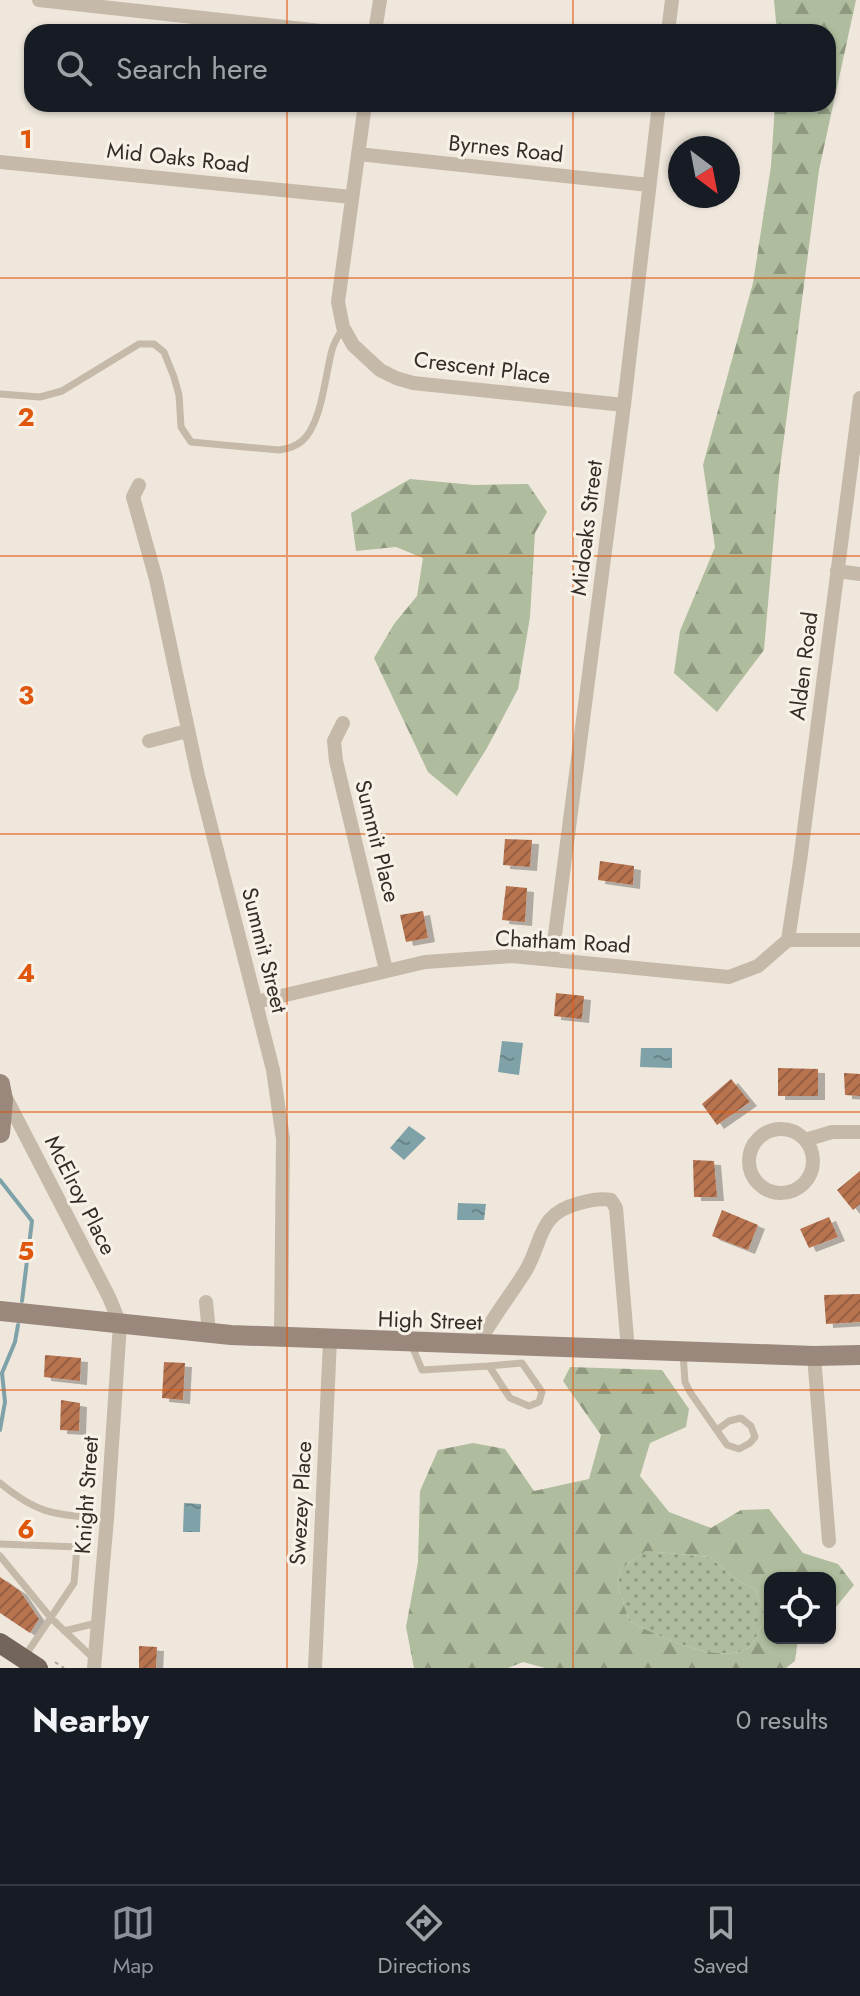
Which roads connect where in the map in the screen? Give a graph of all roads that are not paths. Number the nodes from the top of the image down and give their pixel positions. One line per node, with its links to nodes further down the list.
1 (39, 0): 4 (street)
2 (380, 0): 5 (street)
3 (672, 0): 6 (street)
4 (257, 24)
5 (376, 24)
6 (669, 24)
7 (364, 112): 9 (street)
8 (658, 112): 11 (street, Midoaks Street)
9 (358, 154): 11 (street, Byrnes Road); 12 (street)
10 (0, 162): 12 (street, Mid Oaks Road)
11 (649, 185): 16 (street, Midoaks Street)
12 (352, 197): 13 (street)
13 (343, 327): 14 (lane); 16 (street, Crescent Place)
14 (0, 394)
15 (860, 398): 18 (street, Alden Road)
16 (624, 405): 25 (street, Midoaks Street)
17 (139, 485): 21 (street, Summit Street)
18 (837, 571): 19 (street); 23 (street, Alden Road)
19 (860, 574)
20 (343, 723): 26 (street, Summit Place)
21 (187, 731): 22 (street); 27 (street, Summit Street)
22 (149, 741)
23 (788, 940): 24 (street); 25 (street, Chatham Road)
24 (860, 940)
25 (552, 958): 26 (street, Chatham Road)
26 (386, 970): 27 (street, Chatham Road)
27 (256, 1002): 36 (street, Summit Street)
28 (0, 1086): 30 (street); 34 (street, McElroy Place)
29 (860, 1132): 31 (street)
30 (0, 1133)
31 (805, 1140): 31 (street)
32 (206, 1302): 35 (street)
33 (0, 1311): 34 (street, High Street)
34 (120, 1324): 35 (street, High Street); 47 (street, Knight Street)
35 (209, 1333): 36 (street, High Street)
36 (281, 1337): 37 (street, High Street)
37 (330, 1340): 38 (street, High Street); 57 (street, Swezey Place)
38 (411, 1344): 39 (street, High Street); 44 (lane)
39 (477, 1346): 40 (street, High Street); 40 (street)
40 (628, 1350): 41 (street, High Street)
41 (683, 1351): 43 (street, High Street); 45 (lane)
42 (860, 1355): 43 (street, High Street)
43 (814, 1356): 48 (street)
44 (489, 1366): 44 (lane)
45 (717, 1430): 45 (lane)
46 (0, 1483): 47 (lane)
47 (107, 1519): 52 (street, Knight Street)
48 (829, 1541)
49 (0, 1544): 51 (lane)
50 (0, 1556): 51 (lane)
51 (51, 1618): 53 (lane); 55 (lane)
52 (99, 1623): 53 (lane); 56 (street, Knight Street)
53 (64, 1631): 56 (lane)
54 (0, 1643): 55 (main road)
55 (31, 1663)
56 (95, 1664)
57 (315, 1668)

